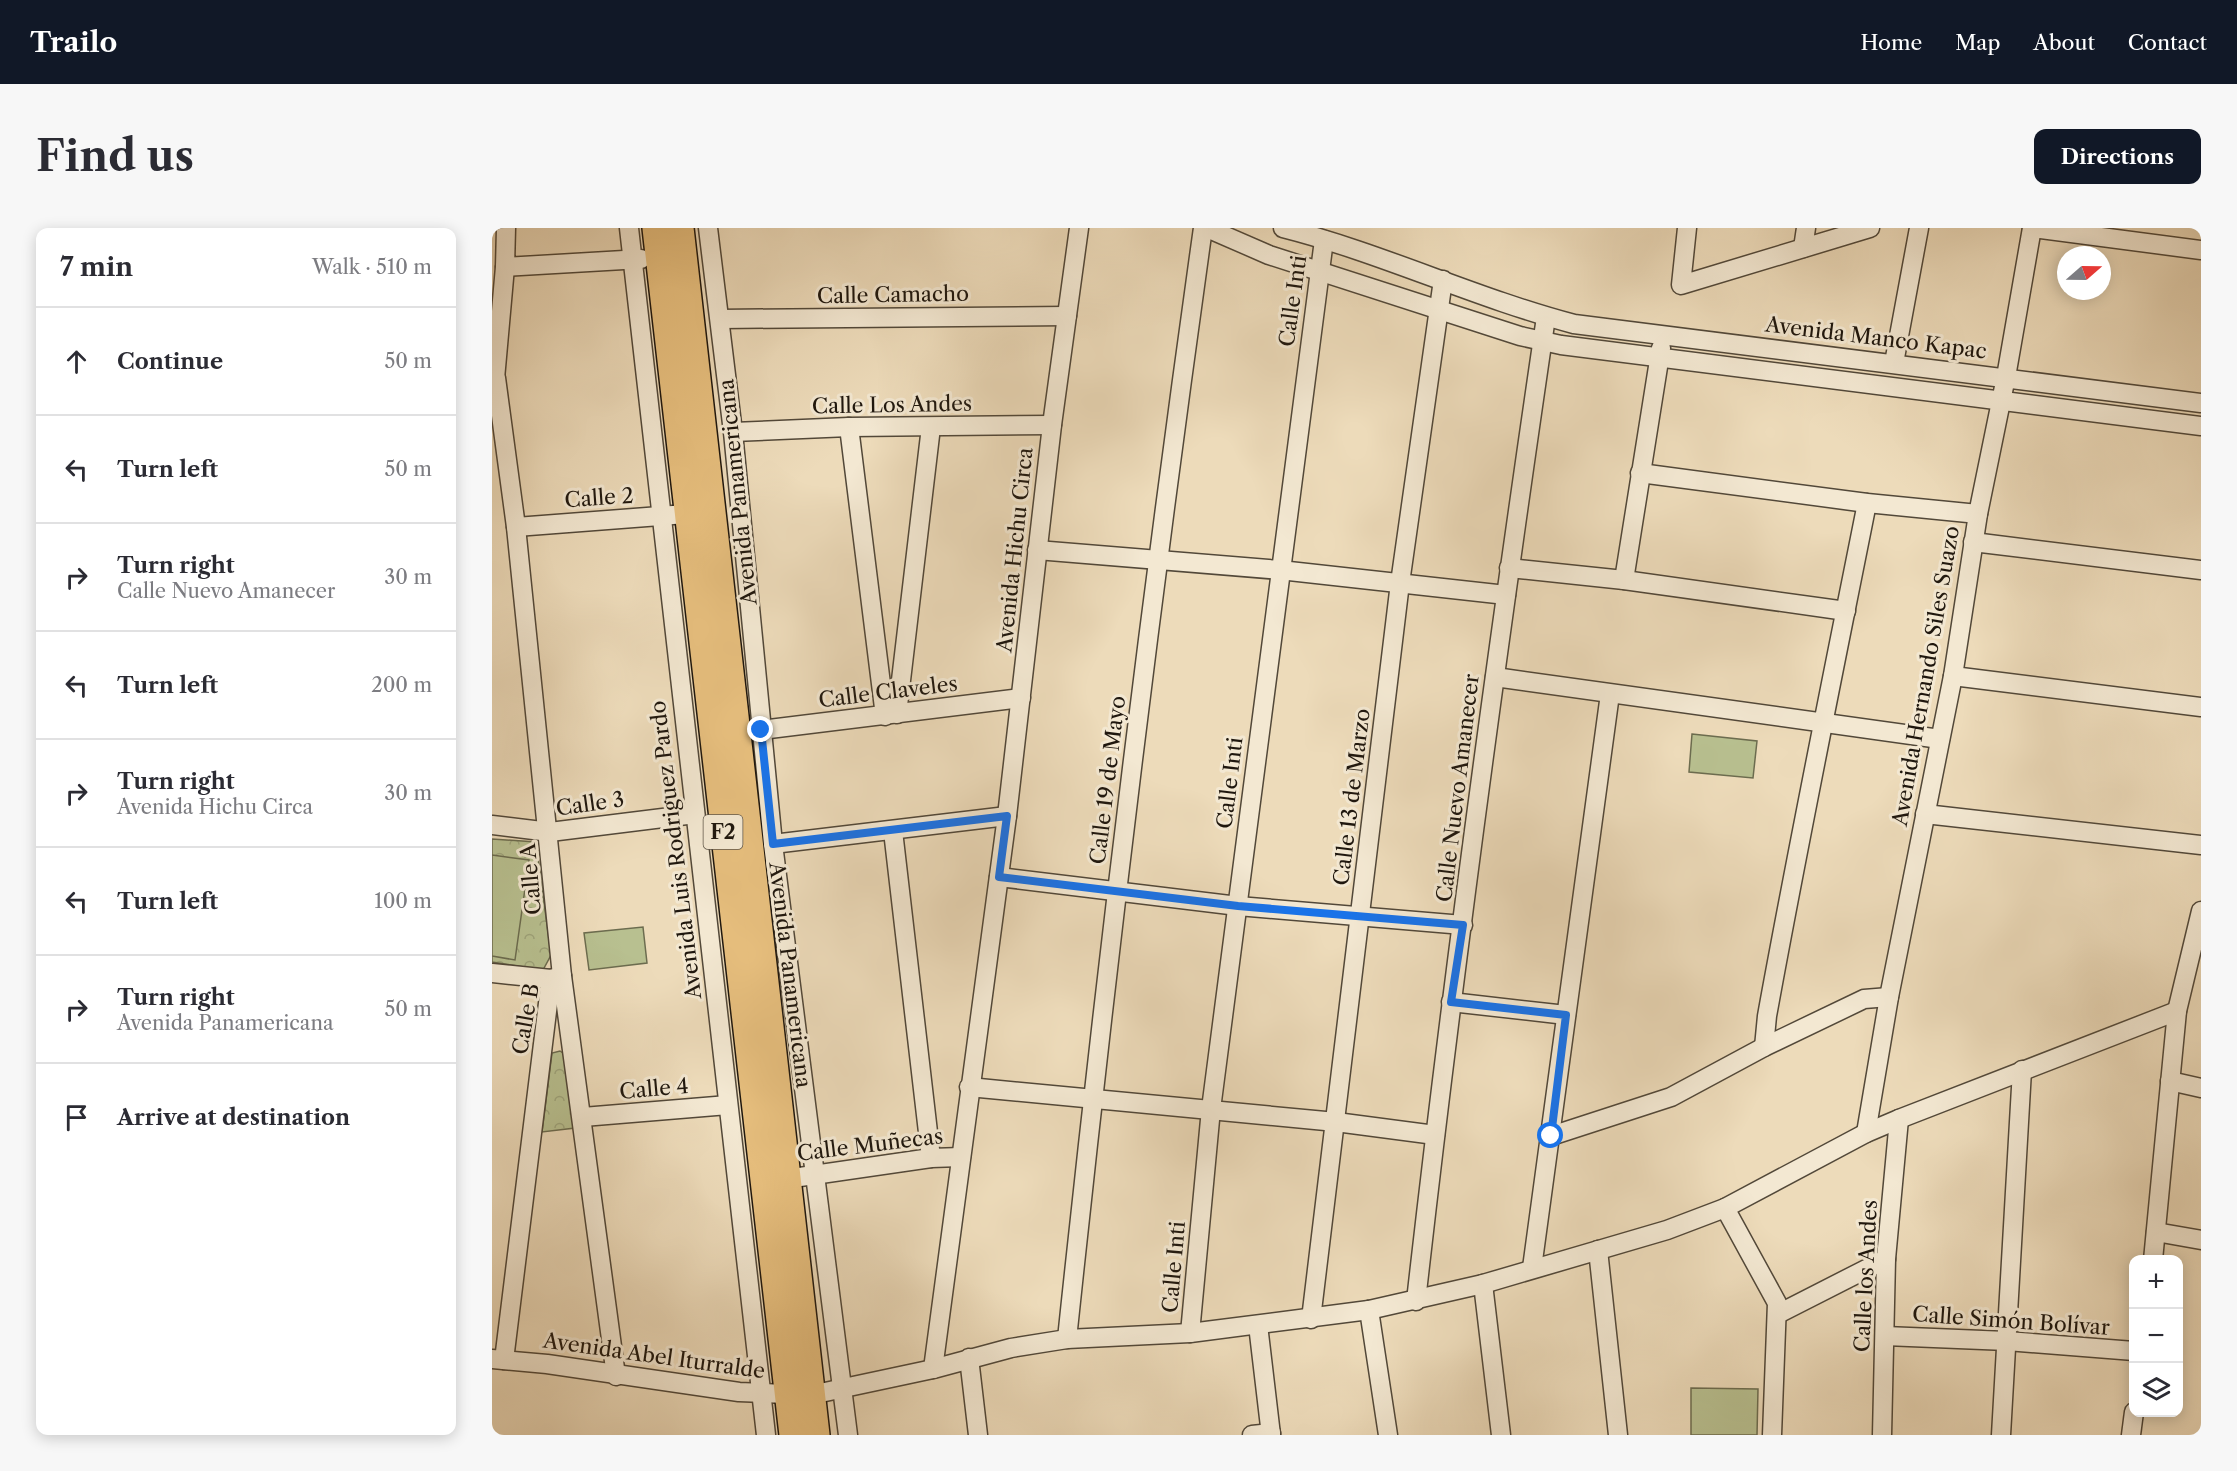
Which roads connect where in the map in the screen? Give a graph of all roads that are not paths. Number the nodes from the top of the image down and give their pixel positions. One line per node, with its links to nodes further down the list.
1 (506, 228): 19 (street)
2 (629, 228): 18 (street)
3 (656, 228): 17 (highway, Avenida Panamericana / F2)
4 (680, 228): 102 (highway, Avenida Panamericana / F2)
5 (708, 228): 25 (street, Avenida Panamericana)
6 (1079, 228): 23 (street, Avenida Hichu Circa)
7 (1205, 228): 20 (street); 47 (street, Calle 19 de Mayo)
8 (1283, 228): 14 (street, Avenida Manco Kapac)
9 (1687, 228): 15 (street)
10 (1806, 228): 15 (street)
11 (1870, 228): 15 (street)
12 (1918, 228): 29 (street)
13 (2032, 228): 16 (street); 30 (street, Avenida Hernando Siles Suazo)
14 (1324, 240): 20 (street, Calle Inti); 21 (street, Avenida Manco Kapac)
15 (1803, 248)
16 (2201, 250)
17 (659, 258): 18 (street); 43 (highway, Avenida Panamericana / F2)
18 (632, 260): 19 (street); 43 (street, Avenida Luis Rodriguez Pardo)
19 (505, 267): 31 (street)
20 (1320, 271): 22 (street); 49 (street, Calle Inti)
21 (1443, 280): 22 (street, Calle 13 de Marzo); 24 (street, Avenida Manco Kapac)
22 (1438, 309): 27 (street); 52 (street, Calle 13 de Marzo)
23 (1067, 316): 25 (street, Calle Camacho); 35 (street, Avenida Hichu Circa)
24 (1546, 316): 26 (street, Avenida Manco Kapac); 27 (street, Calle Nuevo Amanecer)
25 (720, 320): 39 (street, Avenida Panamericana)
26 (1664, 334): 28 (street); 29 (street, Avenida Manco Kapac)
27 (1543, 341): 28 (street); 48 (street, Calle Nuevo Amanecer)
28 (1660, 358): 32 (street); 40 (street)
29 (1894, 363): 30 (street, Avenida Manco Kapac)
30 (2006, 377): 32 (street, Avenida Hernando Siles Suazo); 33 (street, Avenida Manco Kapac)
31 (496, 378): 34 (street); 44 (street, Calle A)
32 (2001, 401): 36 (street); 42 (street, Avenida Hernando Siles Suazo)
33 (2201, 403)
34 (492, 404)
35 (1052, 425): 38 (street, Calle Los Andes); 46 (street, Avenida Hichu Circa)
36 (2201, 426)
37 (849, 427): 38 (street, Calle Los Andes); 39 (street, Calle Los Andes); 60 (street)
38 (931, 427): 60 (street)
39 (733, 432): 62 (street, Avenida Panamericana)
40 (1640, 473): 41 (street); 51 (street)
41 (1867, 503): 42 (street); 54 (street)
42 (1978, 514): 45 (street, Avenida Hernando Siles Suazo)
43 (674, 515): 44 (street, Calle 2); 64 (street, Avenida Luis Rodriguez Pardo); 127 (highway, Avenida Panamericana / F2)
44 (516, 527): 69 (street, Calle A)
45 (1973, 542): 50 (street); 55 (street, Avenida Hernando Siles Suazo)
46 (1037, 550): 47 (street); 58 (street, Avenida Hichu Circa)
47 (1156, 561): 49 (street); 73 (street, Calle 19 de Mayo)
48 (1509, 568): 51 (street); 53 (street, Calle Nuevo Amanecer)
49 (1280, 570): 52 (street); 74 (street, Calle Inti)
50 (2201, 570)
51 (1624, 580): 54 (street)
52 (1400, 583): 53 (street); 76 (street, Calle 13 de Marzo)
53 (1506, 595): 56 (street, Calle Nuevo Amanecer)
54 (1846, 611): 61 (street)
55 (1953, 676): 59 (street); 63 (street, Avenida Hernando Siles Suazo)
56 (1495, 677): 57 (street); 77 (street, Calle Nuevo Amanecer)
57 (1610, 694): 61 (street); 84 (street)
58 (1021, 698): 60 (street, Calle Claveles); 66 (street, Avenida Hichu Circa)
59 (2201, 707)
60 (891, 715): 62 (street, Calle Claveles)
61 (1824, 724): 63 (street); 85 (street)
62 (761, 730): 70 (street, Avenida Panamericana)
63 (1940, 739): 65 (street, Avenida Hernando Siles Suazo)
64 (695, 813): 69 (street, Calle 3); 91 (street, Avenida Luis Rodriguez Pardo)
65 (1925, 814): 71 (street); 81 (street, Avenida Hernando Siles Suazo)
66 (1007, 816): 68 (street); 72 (street, Avenida Hichu Circa)
67 (492, 825): 69 (street, Calle 3)
68 (893, 831): 70 (street); 100 (street)
69 (549, 832): 80 (street, Calle A)
70 (773, 844): 101 (street, Avenida Panamericana)
71 (2201, 845)
72 (999, 877): 73 (street); 88 (street, Avenida Hichu Circa)
73 (1118, 892): 74 (street); 90 (street, Calle 19 de Mayo)
74 (1238, 906): 76 (street); 92 (street, Calle Inti)
75 (2201, 911): 78 (street)
76 (1361, 917): 77 (street); 95 (street, Calle 13 de Marzo)
77 (1463, 925): 82 (street, Calle Nuevo Amanecer)
78 (2198, 945): 83 (street)
79 (492, 973): 80 (street)
80 (557, 978): 93 (street, Calle A); 122 (street, Calle B)
81 (1889, 997): 85 (street); 96 (street, Avenida Hernando Siles Suazo)
82 (1451, 1002): 84 (street); 97 (street, Calle Nuevo Amanecer)
83 (2177, 1011): 86 (street, Avenida Abel Iturralde); 87 (street)
84 (1566, 1015): 98 (street)
85 (1764, 1047): 98 (street)
86 (2022, 1070): 94 (street, Avenida Abel Iturralde); 119 (street)
87 (2170, 1081): 89 (street); 104 (street)
88 (969, 1087): 90 (street); 99 (street, Avenida Hichu Circa)
89 (2201, 1088)
90 (1092, 1097): 92 (street); 118 (street, Calle 19 de Mayo)
91 (728, 1105): 93 (street, Calle 4); 126 (street, Avenida Luis Rodriguez Pardo)
92 (1211, 1109): 95 (street); 116 (street, Calle Inti)
93 (584, 1118): 124 (street, Calle A)
94 (1899, 1119): 96 (street, Avenida Abel Iturralde); 108 (street, Calle los Andes)
95 (1336, 1122): 97 (street); 114 (street, Calle 13 de Marzo)
96 (1866, 1133): 103 (street, Avenida Abel Iturralde)
97 (1435, 1135): 111 (street, Calle Nuevo Amanecer)
98 (1551, 1136): 109 (street)
99 (961, 1157): 100 (street, Calle Muñecas); 123 (street, Avenida Hichu Circa)
100 (931, 1158): 101 (street, Calle Muñecas)
101 (814, 1174): 102 (street, Calle Muñecas); 125 (street, Avenida Panamericana)
102 (786, 1179): 127 (highway, Avenida Panamericana / F2)
103 (1725, 1208): 106 (street, Avenida Abel Iturralde); 113 (street)
104 (2156, 1232): 105 (street); 107 (street)
105 (2201, 1240)
106 (1598, 1250): 109 (street, Avenida Abel Iturralde); 138 (street)
107 (2153, 1255)
108 (1887, 1259): 113 (street); 117 (street, Calle los Andes)
109 (1532, 1268): 110 (street, Avenida Abel Iturralde)
110 (1483, 1284): 111 (street, Avenida Abel Iturralde); 137 (street)
111 (1416, 1301): 112 (street, Avenida Abel Iturralde)
112 (1369, 1310): 114 (street, Avenida Abel Iturralde); 136 (street)
113 (1778, 1314): 139 (street)
114 (1311, 1319): 115 (street, Avenida Abel Iturralde)
115 (1258, 1325): 116 (street, Avenida Abel Iturralde); 129 (street)
116 (1190, 1333): 118 (street, Avenida Abel Iturralde)
117 (1885, 1336): 119 (street, Calle Simón Bolívar); 140 (street, Calle los Andes)
118 (1067, 1339): 121 (street, Avenida Abel Iturralde)
119 (2007, 1341): 120 (street, Calle Simón Bolívar); 141 (street)
120 (2129, 1351)
121 (969, 1358): 123 (street, Avenida Abel Iturralde); 134 (street)
122 (498, 1359): 124 (street, Avenida Abel Iturralde)
123 (933, 1369): 125 (street, Avenida Abel Iturralde)
124 (616, 1376): 126 (street, Avenida Abel Iturralde)
125 (842, 1390): 127 (street, Avenida Abel Iturralde); 133 (street, Avenida Panamericana)
126 (761, 1394): 127 (street, Avenida Abel Iturralde); 130 (street, Avenida Luis Rodriguez Pardo)
127 (800, 1396): 131 (highway, Avenida Panamericana / F2); 132 (highway, Avenida Panamericana / F2)
128 (2133, 1417): 142 (street)
129 (1271, 1434): 135 (street)
130 (766, 1435)
131 (793, 1435)
132 (816, 1435)
133 (848, 1435)
134 (978, 1435)
135 (1252, 1435)
136 (1388, 1435)
137 (1501, 1435)
138 (1618, 1435)
139 (1772, 1435)
140 (1882, 1435)
141 (2001, 1435)
142 (2131, 1435)

